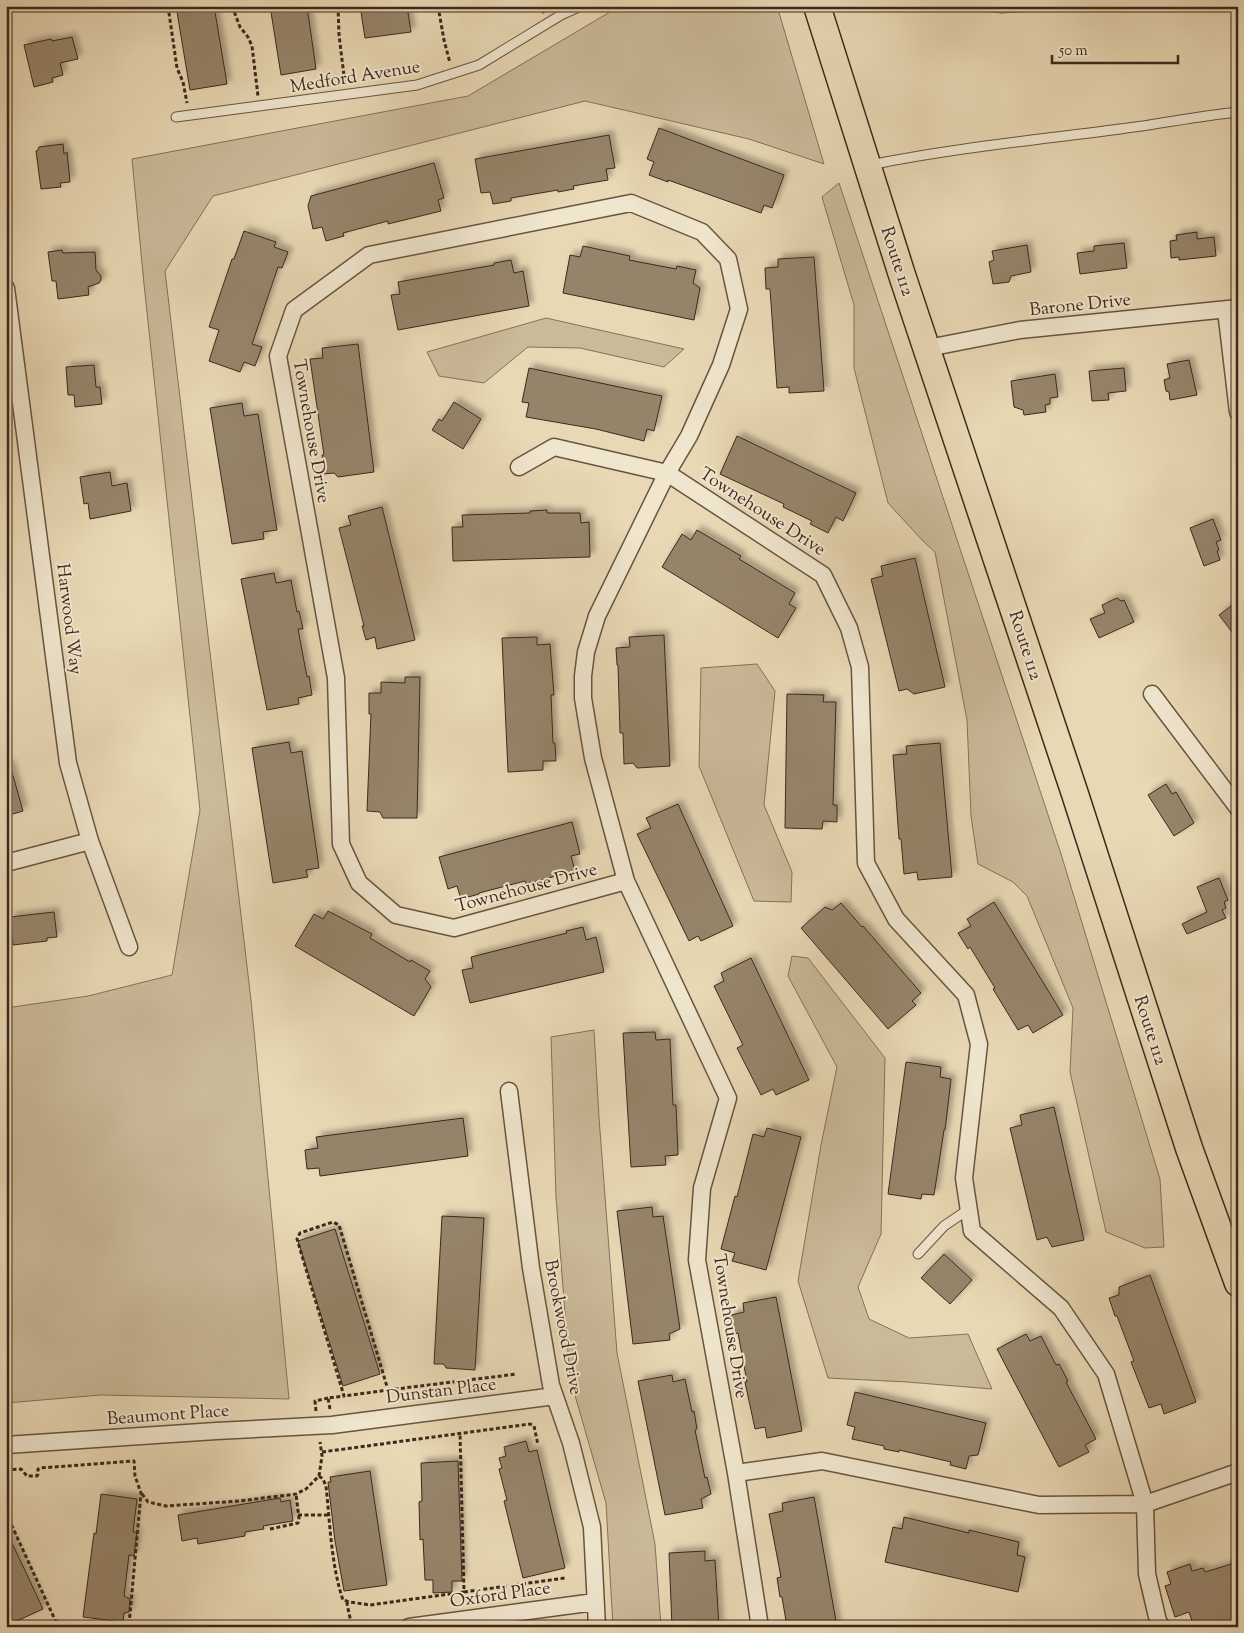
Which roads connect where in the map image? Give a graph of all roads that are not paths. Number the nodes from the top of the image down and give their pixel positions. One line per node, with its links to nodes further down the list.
1 (581, 6): 6 (lane, Medford Avenue)
2 (817, 6): 7 (main road, Route 112)
3 (982, 6): 4 (lane)
4 (1038, 6)
5 (1238, 112): 7 (lane)
6 (176, 117)
7 (868, 165): 10 (main road, Route 112)
8 (6, 288): 16 (street, Harwood Way)
9 (1232, 309): 10 (street, Barone Drive); 11 (street)
10 (928, 348): 23 (main road, Route 112)
11 (1238, 412)
12 (519, 466): 13 (street)
13 (668, 473): 18 (street, Townehouse Drive); 18 (street, Townehouse Drive); 21 (street, Townehouse Drive)
14 (1152, 694): 15 (street)
15 (1238, 808)
16 (90, 841): 17 (street); 19 (street, Harwood Way)
17 (6, 863)
18 (626, 881): 27 (street, Townehouse Drive)
19 (129, 947)
20 (508, 1091): 24 (street, Brookwood Drive)
21 (969, 1209): 22 (lane); 29 (street, Townehouse Drive)
22 (918, 1254)
23 (1238, 1283)
24 (555, 1396): 25 (street, Dunstan Place); 30 (street, Brookwood Drive)
25 (325, 1425): 26 (street, Beaumont Place)
26 (6, 1445)
27 (736, 1472): 29 (street); 33 (street, Townehouse Drive)
28 (1238, 1472): 29 (street)
29 (1145, 1504): 34 (street, Townehouse Drive)
30 (595, 1602): 31 (street, Oxford Place); 32 (street, Brookwood Drive)
31 (409, 1627)
32 (597, 1627)
33 (760, 1627)
34 (1162, 1627)

